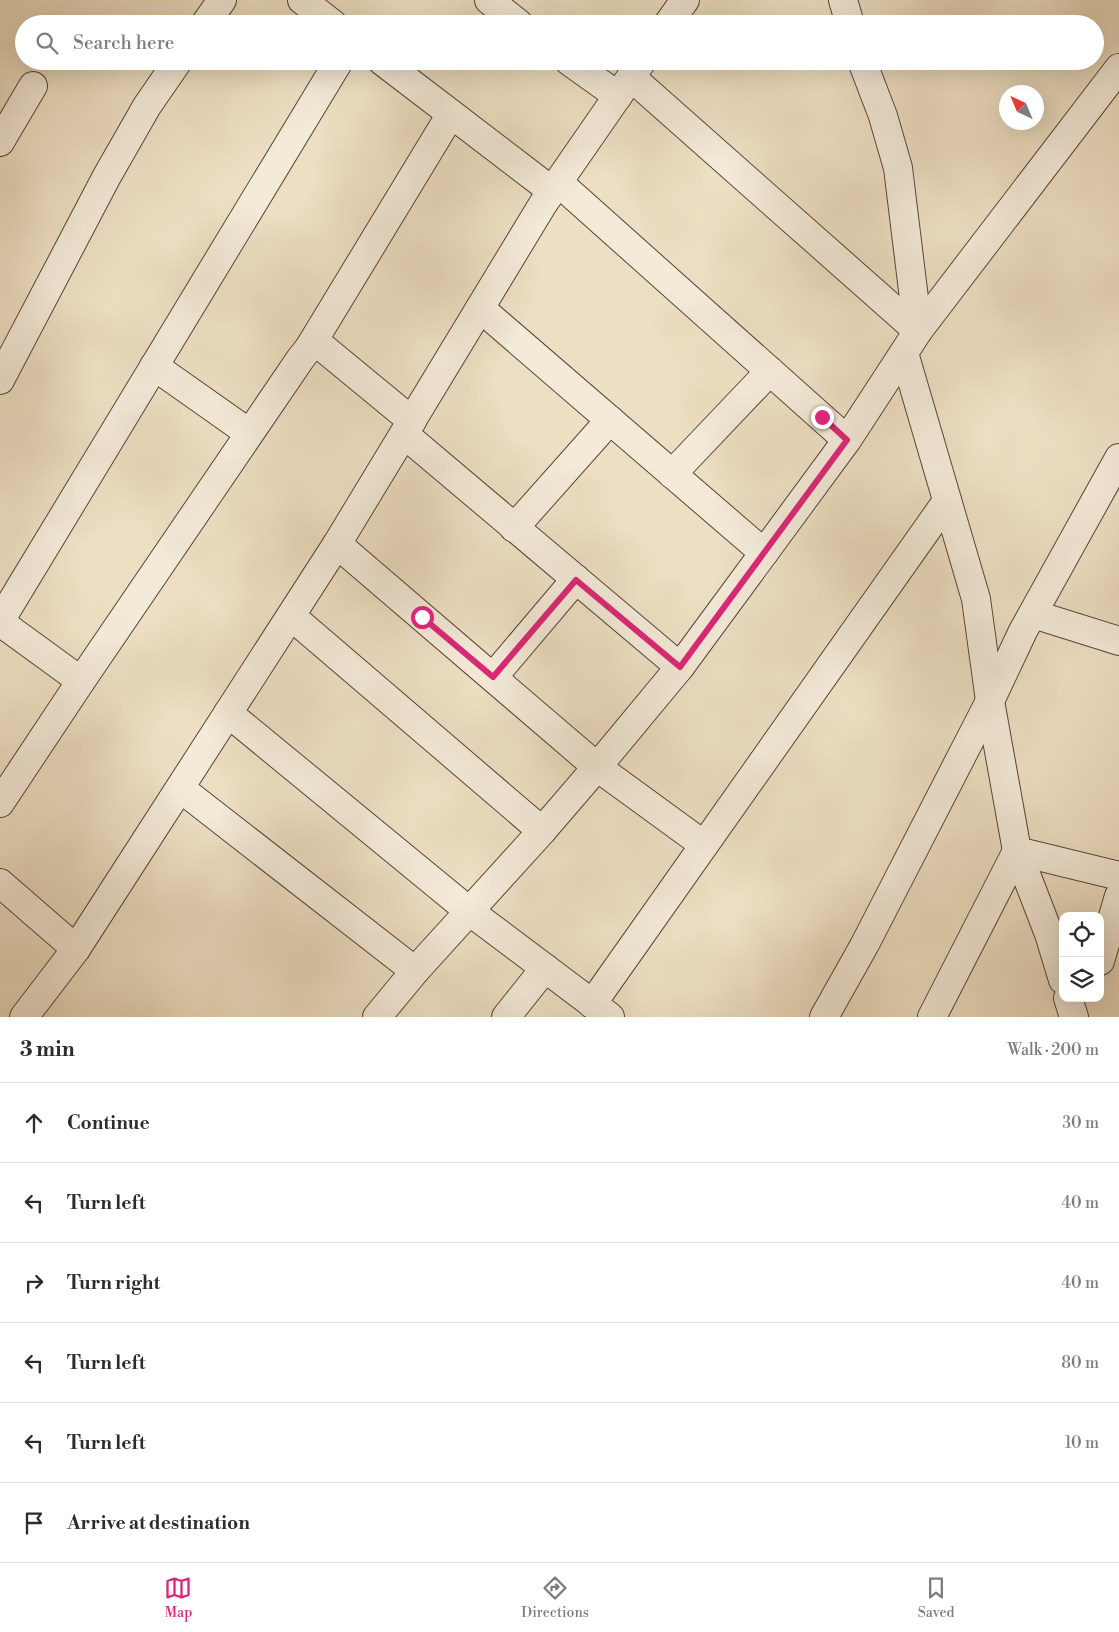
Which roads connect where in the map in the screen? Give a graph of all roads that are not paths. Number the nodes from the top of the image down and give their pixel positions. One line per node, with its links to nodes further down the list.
1 (222, 0): 6 (street)
2 (302, 0): 7 (street)
3 (488, 0): 8 (street)
4 (685, 0): 9 (street)
5 (843, 0): 10 (street)
6 (211, 15)
7 (321, 15)
8 (507, 15)
9 (674, 15)
10 (847, 15)
11 (1119, 68): 23 (street)
12 (172, 70): 27 (street)
13 (334, 70): 25 (street)
14 (394, 70): 19 (street)
15 (601, 70): 17 (street)
16 (865, 70): 23 (street)
17 (630, 78): 21 (street); 23 (street)
18 (33, 86): 20 (street)
19 (451, 114): 21 (street); 24 (street)
20 (0, 142)
21 (555, 186): 22 (street); 26 (street)
22 (480, 308): 28 (street); 29 (street)
23 (911, 342): 31 (street); 34 (street)
24 (309, 348): 29 (street); 30 (street)
25 (154, 366): 30 (street); 41 (street)
26 (770, 371): 31 (street); 33 (street)
27 (0, 380)
28 (610, 420): 33 (street); 35 (street)
29 (408, 428): 35 (street); 36 (street)
30 (249, 434): 45 (street)
31 (847, 440): 37 (street)
32 (1119, 458): 39 (street)
33 (672, 474): 37 (street)
34 (947, 501): 46 (street); 52 (street)
35 (514, 528): 38 (street)
36 (337, 544): 40 (street); 44 (street)
37 (764, 553): 43 (street)
38 (576, 580): 43 (street); 44 (street)
39 (1033, 614): 42 (street); 46 (street)
40 (291, 616): 47 (street); 51 (street)
41 (0, 622): 45 (street)
42 (1119, 641)
43 (680, 667): 48 (street)
44 (493, 677): 48 (street)
45 (81, 681): 50 (street)
46 (990, 700): 53 (street); 69 (street)
47 (228, 713): 49 (street); 57 (street)
48 (597, 767): 51 (street); 52 (street)
49 (180, 788): 58 (street); 64 (street)
50 (0, 803)
51 (542, 831): 57 (street)
52 (704, 845): 65 (street)
53 (1017, 851): 54 (street); 63 (street); 70 (street)
54 (1119, 876)
55 (0, 883): 58 (street)
56 (1119, 896): 59 (street)
57 (469, 911): 62 (street); 64 (street)
58 (76, 949): 66 (street)
59 (1102, 957)
60 (1104, 961): 61 (street)
61 (1119, 966)
62 (545, 968): 65 (street); 68 (street)
63 (1059, 968)
64 (415, 971): 67 (street)
65 (601, 1010)
66 (24, 1017)
67 (377, 1017)
68 (506, 1017)
69 (824, 1017)
70 (932, 1017)

